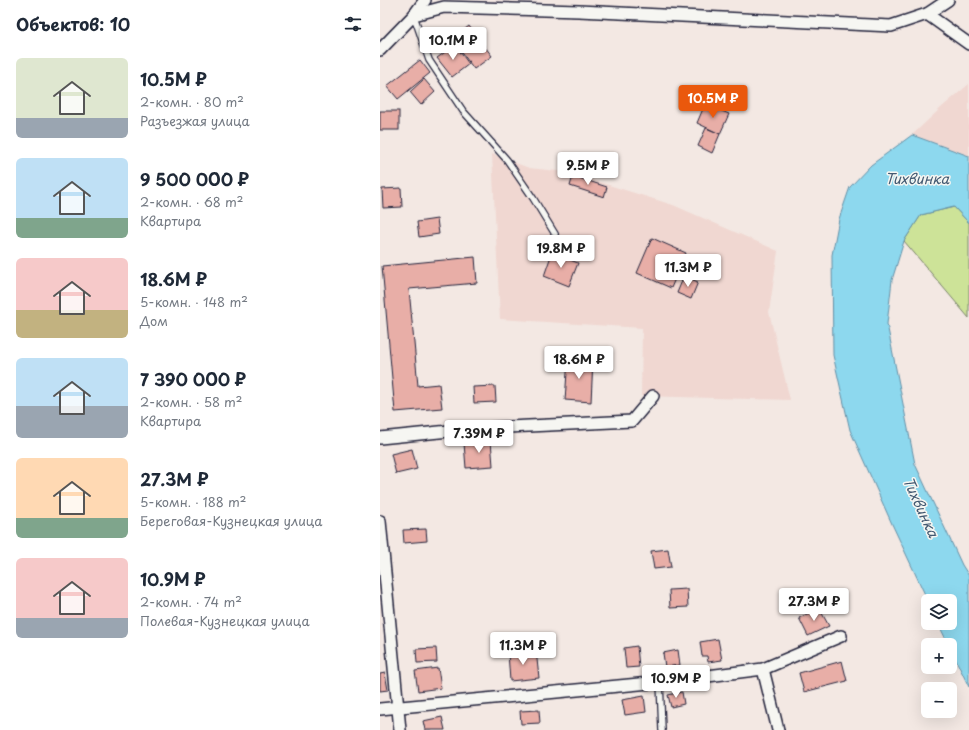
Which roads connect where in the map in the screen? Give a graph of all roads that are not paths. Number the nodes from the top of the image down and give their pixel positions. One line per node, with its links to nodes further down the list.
1 (425, 0): 4 (street)
2 (948, 0): 3 (street)
3 (927, 14): 4 (street); 5 (street)
4 (414, 15): 6 (street); 7 (lane)
5 (969, 44)
6 (380, 50)
7 (555, 234)
8 (653, 396): 9 (street)
9 (380, 438)
10 (380, 521): 14 (street)
11 (841, 636): 12 (street)
12 (762, 669): 13 (street); 18 (street)
13 (660, 682): 14 (street); 17 (lane)
14 (398, 707): 15 (street); 16 (street)
15 (380, 709)
16 (400, 730)
17 (662, 730)
18 (778, 730)

